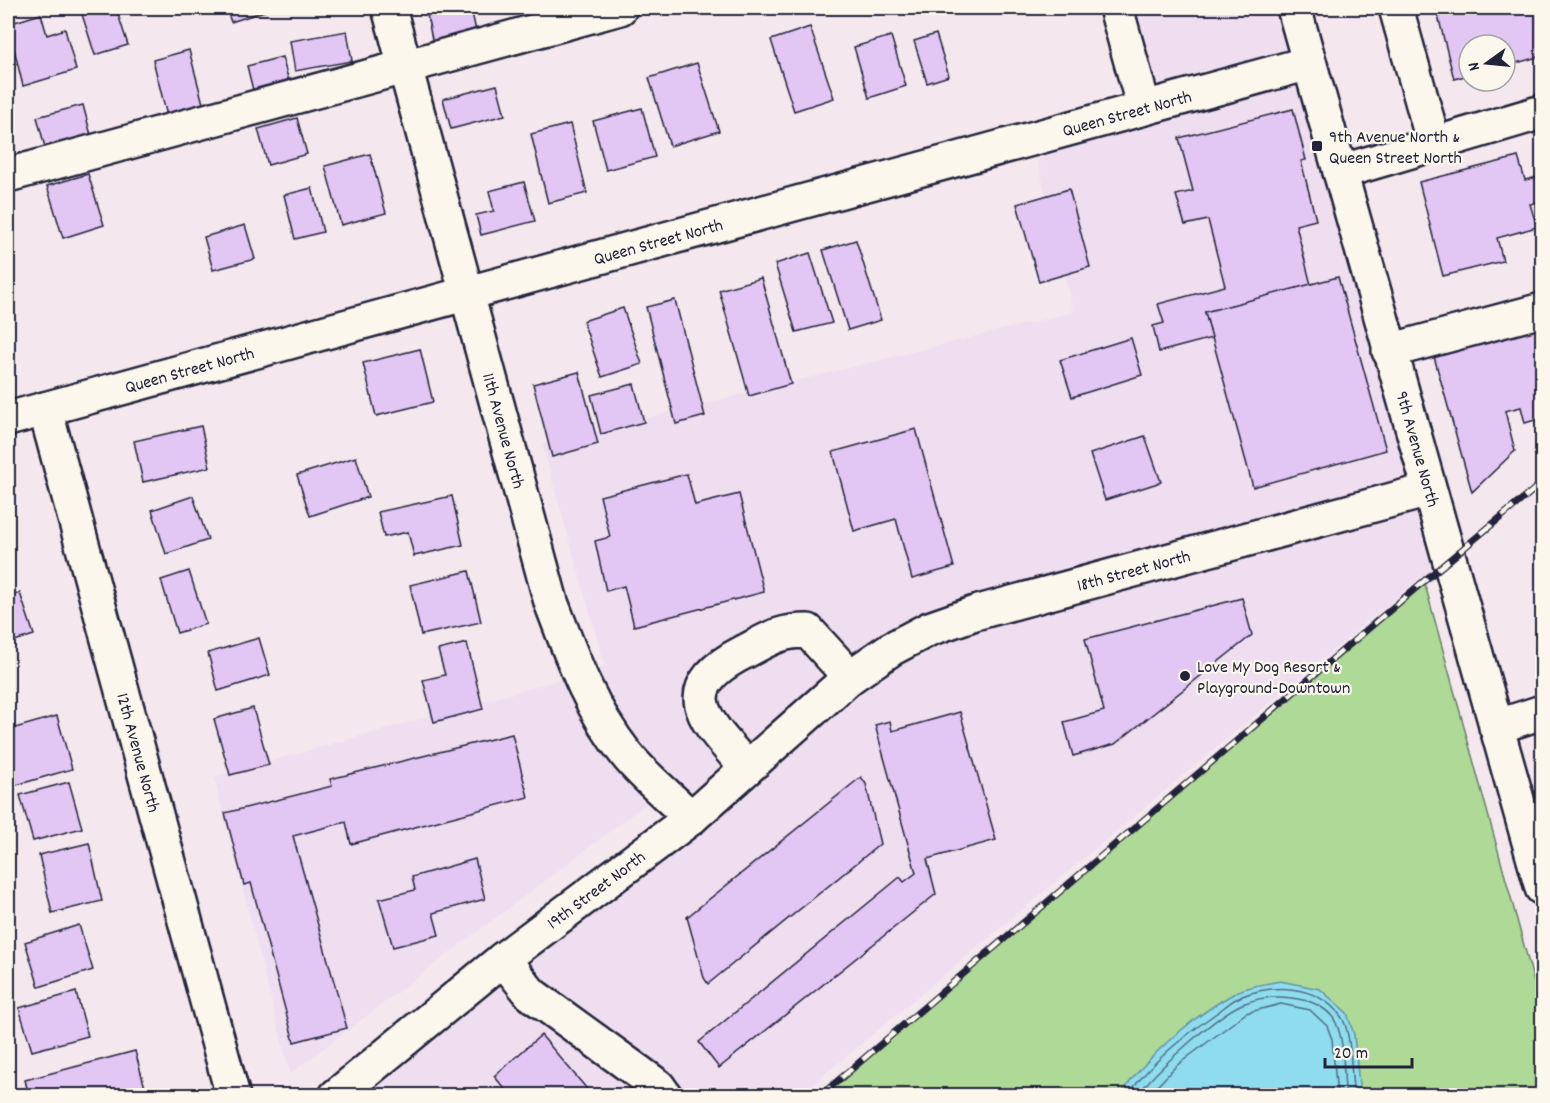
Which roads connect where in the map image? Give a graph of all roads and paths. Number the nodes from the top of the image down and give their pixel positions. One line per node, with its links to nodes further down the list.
1 (388, 8): 7 (street, 11th Avenue North)
2 (620, 8): 7 (street)
3 (1116, 8): 8 (street)
4 (1294, 8): 6 (street, 9th Avenue North)
5 (1396, 8): 10 (street)
6 (1309, 63): 8 (street, Queen Street North); 11 (street, 9th Avenue North)
7 (405, 67): 12 (street); 13 (street, 11th Avenue North)
8 (1143, 108): 13 (street, Queen Street North)
9 (1542, 112): 10 (street)
10 (1434, 144): 11 (street)
11 (1340, 172): 15 (street, 9th Avenue North)
12 (8, 175)
13 (467, 293): 16 (street, Queen Street North); 23 (street, 11th Avenue North)
14 (1542, 310): 15 (street)
15 (1389, 351): 18 (street, 9th Avenue North)
16 (45, 409): 17 (street, Queen Street North); 26 (street, 12th Avenue North)
17 (8, 419)
18 (1429, 490): 19 (street, 18th Street North); 21 (street, 9th Avenue North)
19 (850, 677): 22 (street, 19th Street North); 22 (street)
20 (1542, 712): 21 (street)
21 (1496, 727): 24 (street, 9th Avenue North)
22 (747, 768): 23 (street, 19th Street North)
23 (691, 818): 25 (street, 19th Street North)
24 (1542, 888)
25 (503, 959): 27 (street, 19th Street North); 28 (street)
26 (233, 1095)
27 (336, 1095)
28 (665, 1095)

